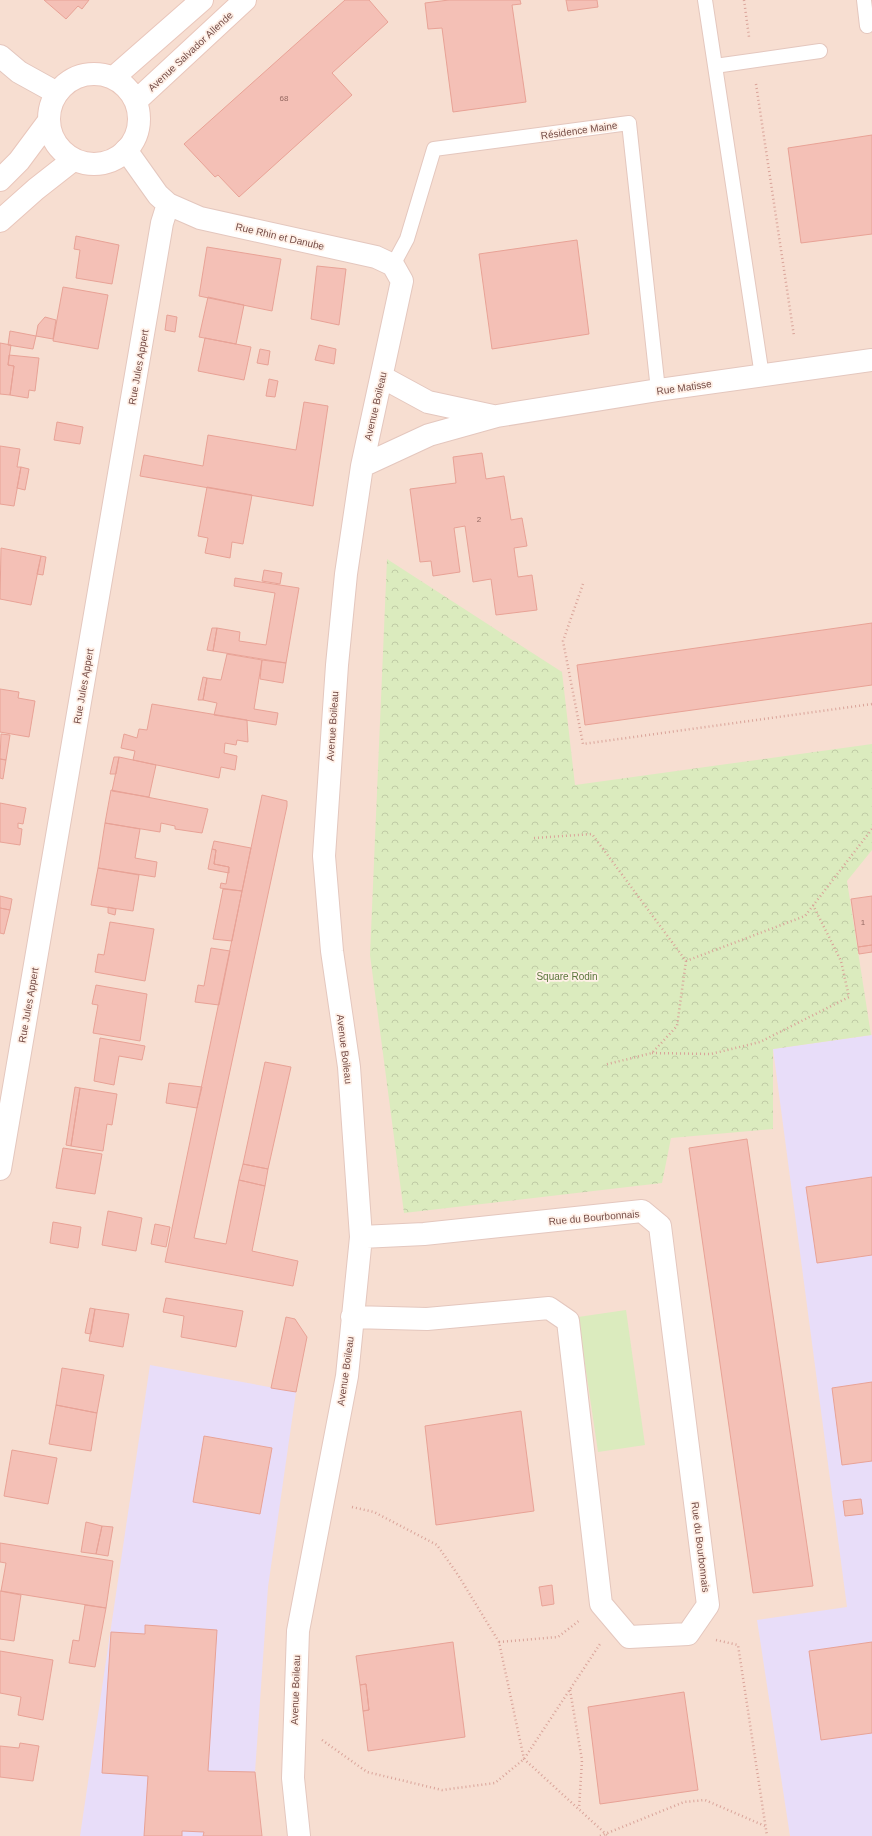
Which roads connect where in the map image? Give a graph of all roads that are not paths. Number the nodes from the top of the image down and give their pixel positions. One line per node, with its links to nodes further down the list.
1 (202, 0): 9 (street)
2 (245, 0): 11 (street, Avenue Salvador Allende)
3 (705, 0): 8 (lane)
4 (864, 0): 5 (lane)
5 (867, 26)
6 (820, 51): 8 (lane)
7 (0, 56): 10 (street)
8 (715, 66): 21 (lane)
9 (113, 78): 10 (street); 11 (street)
10 (57, 93): 12 (street)
11 (136, 101): 13 (street)
12 (48, 122): 14 (street); 15 (street)
13 (126, 150): 14 (street); 16 (street)
14 (74, 160): 17 (street)
15 (0, 180)
16 (168, 204): 18 (street, Rue Rhin et Danube); 25 (street, Rue Jules Appert)
17 (0, 221)
18 (393, 265): 20 (street, Avenue Boileau); 22 (lane, Résidence Maine)
19 (872, 360): 21 (street, Rue Matisse)
20 (382, 376): 23 (street); 24 (street, Avenue Boileau)
21 (762, 376): 22 (street, Rue Matisse)
22 (658, 390): 23 (street, Rue Matisse)
23 (496, 416): 24 (street)
24 (362, 466): 27 (street, Avenue Boileau)
25 (3, 1132): 26 (street, Rue Jules Appert)
26 (0, 1169)
27 (361, 1237): 28 (street, Avenue Boileau); 28 (street, Rue du Bourbonnais)
28 (352, 1317): 29 (street, Avenue Boileau)
29 (299, 1836)

